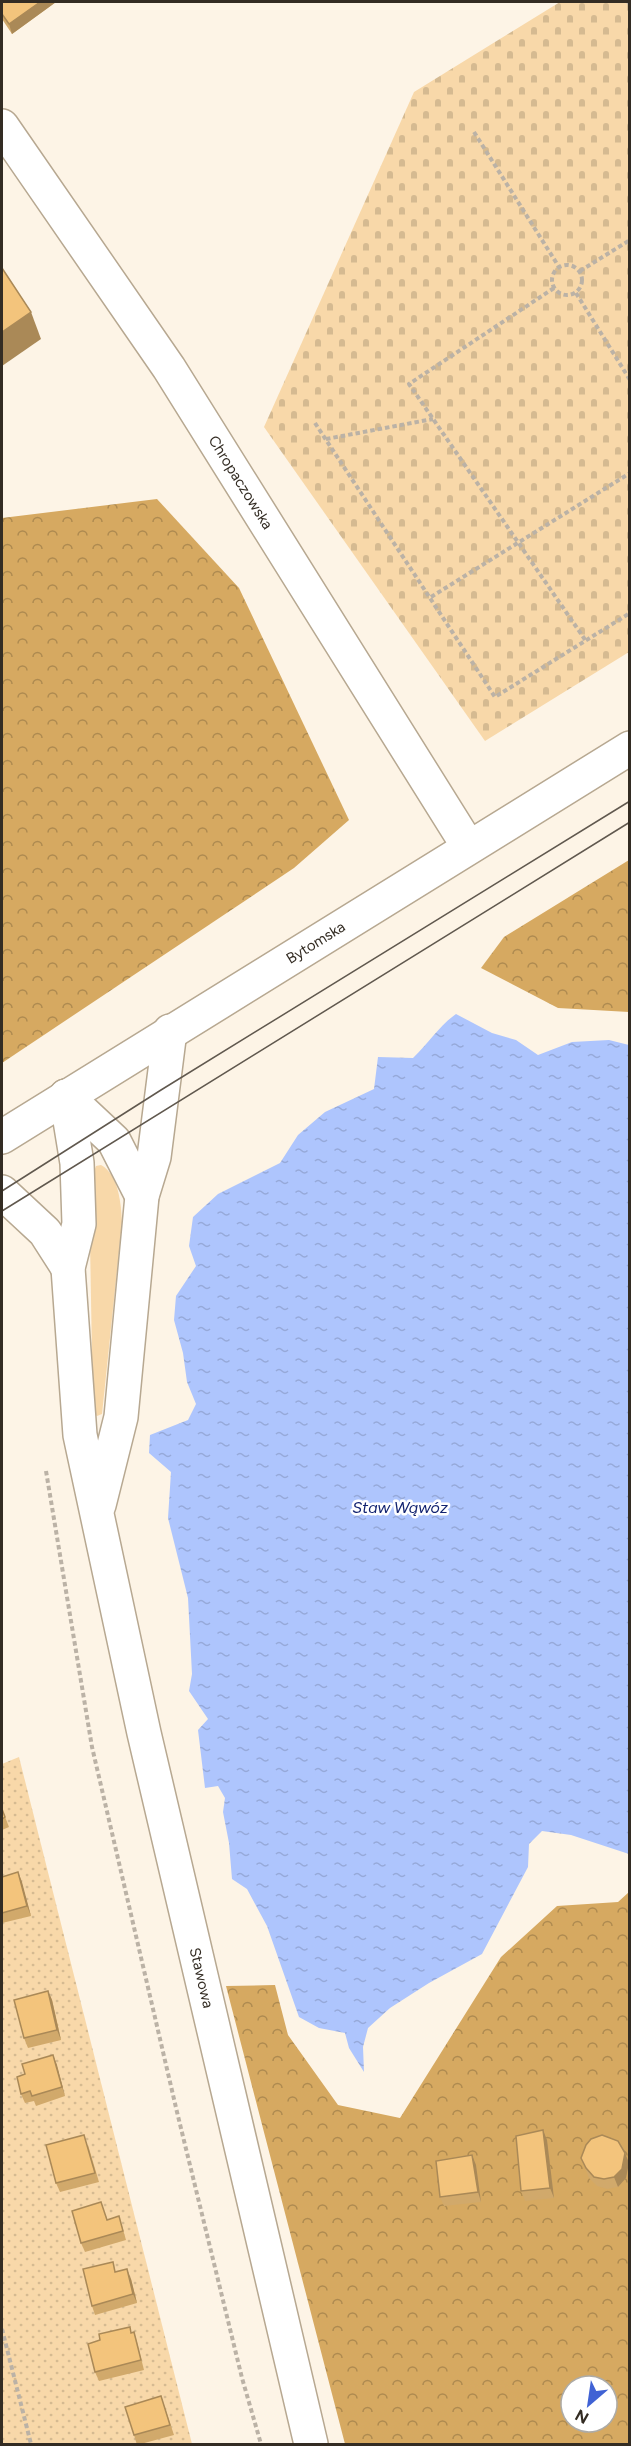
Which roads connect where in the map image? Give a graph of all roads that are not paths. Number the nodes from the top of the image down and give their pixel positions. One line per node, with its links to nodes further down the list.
1 (2, 126): 3 (street, Chropaczowska)
2 (630, 748): 3 (street, Bytomska)
3 (468, 846): 4 (street, Bytomska)
4 (170, 1031): 5 (street, Bytomska); 8 (street)
5 (66, 1096): 6 (street, Bytomska); 8 (street); 9 (street)
6 (2, 1137)
7 (2, 1192): 9 (street)
8 (142, 1196): 10 (street)
9 (68, 1268): 10 (street, Stawowa)
10 (97, 1512): 11 (street, Stawowa)
11 (311, 2445)

